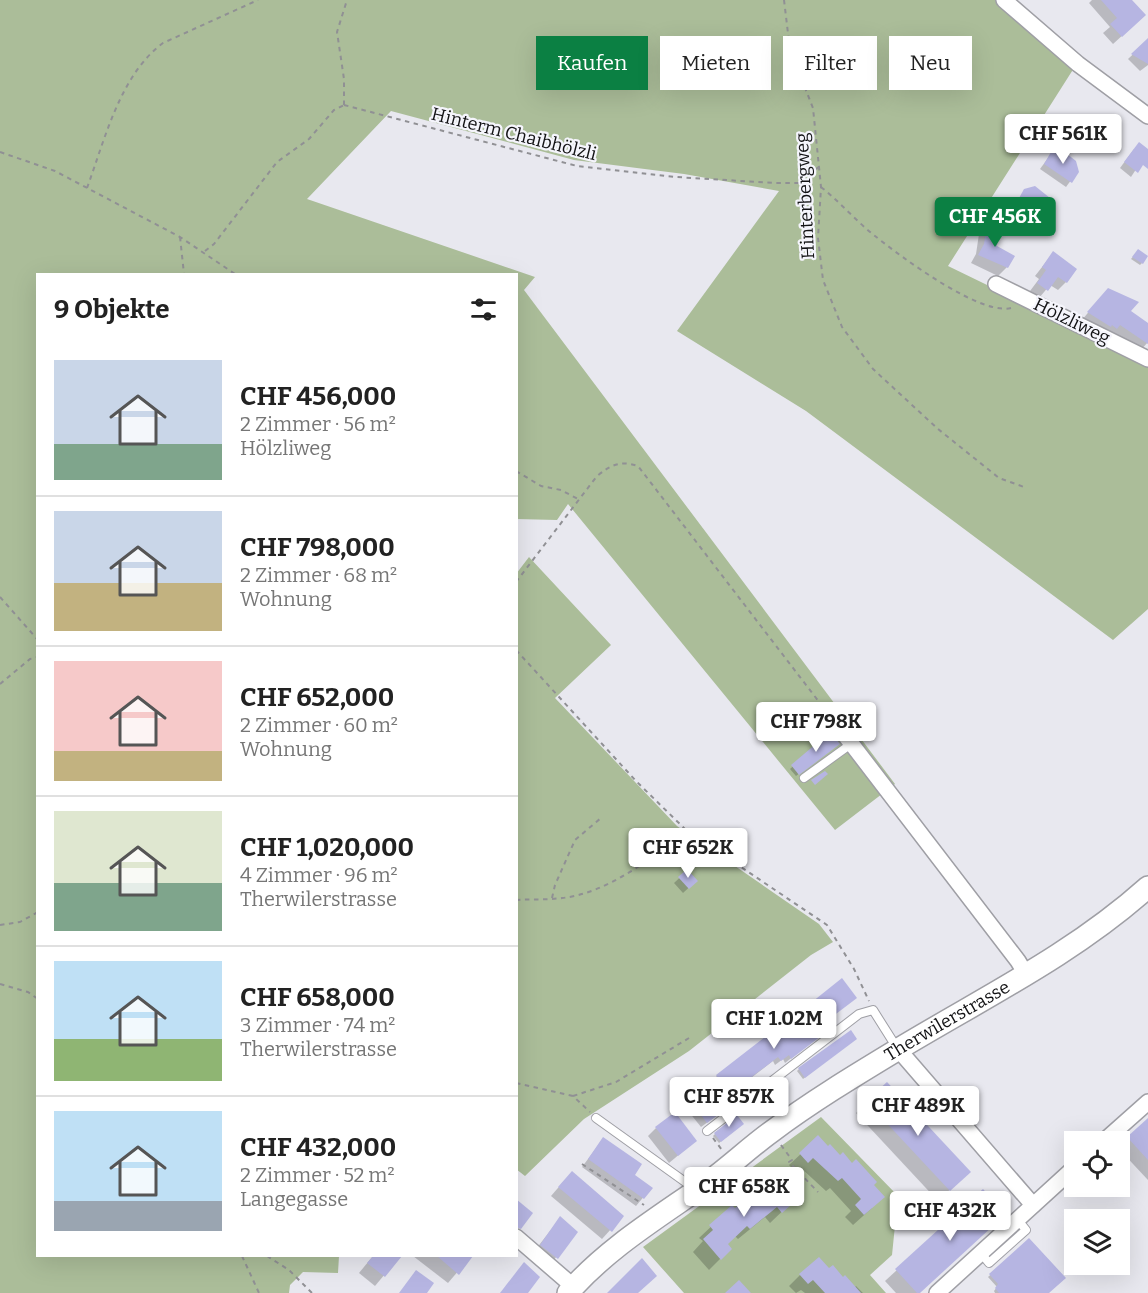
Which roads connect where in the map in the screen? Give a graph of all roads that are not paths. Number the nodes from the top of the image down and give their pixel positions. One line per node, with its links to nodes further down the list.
1 (1004, 0): 2 (street)
2 (1148, 116)
3 (996, 284): 4 (street, Hölzliweg)
4 (1148, 359)
5 (847, 739): 6 (lane); 8 (street)
6 (804, 778)
7 (1148, 887): 8 (main road, Therwilerstrasse)
8 (1026, 976): 9 (main road, Therwilerstrasse)
9 (898, 1049): 12 (lane); 15 (main road, Therwilerstrasse); 16 (street)
10 (1148, 1102): 13 (street)
11 (596, 1118): 15 (lane)
12 (707, 1131)
13 (1115, 1131)
14 (1064, 1177): 16 (street)
15 (697, 1190): 18 (main road, Therwilerstrasse)
16 (1033, 1204): 19 (street)
17 (518, 1239): 18 (street, Therwilerstrasse)
18 (571, 1290)
19 (937, 1293)

